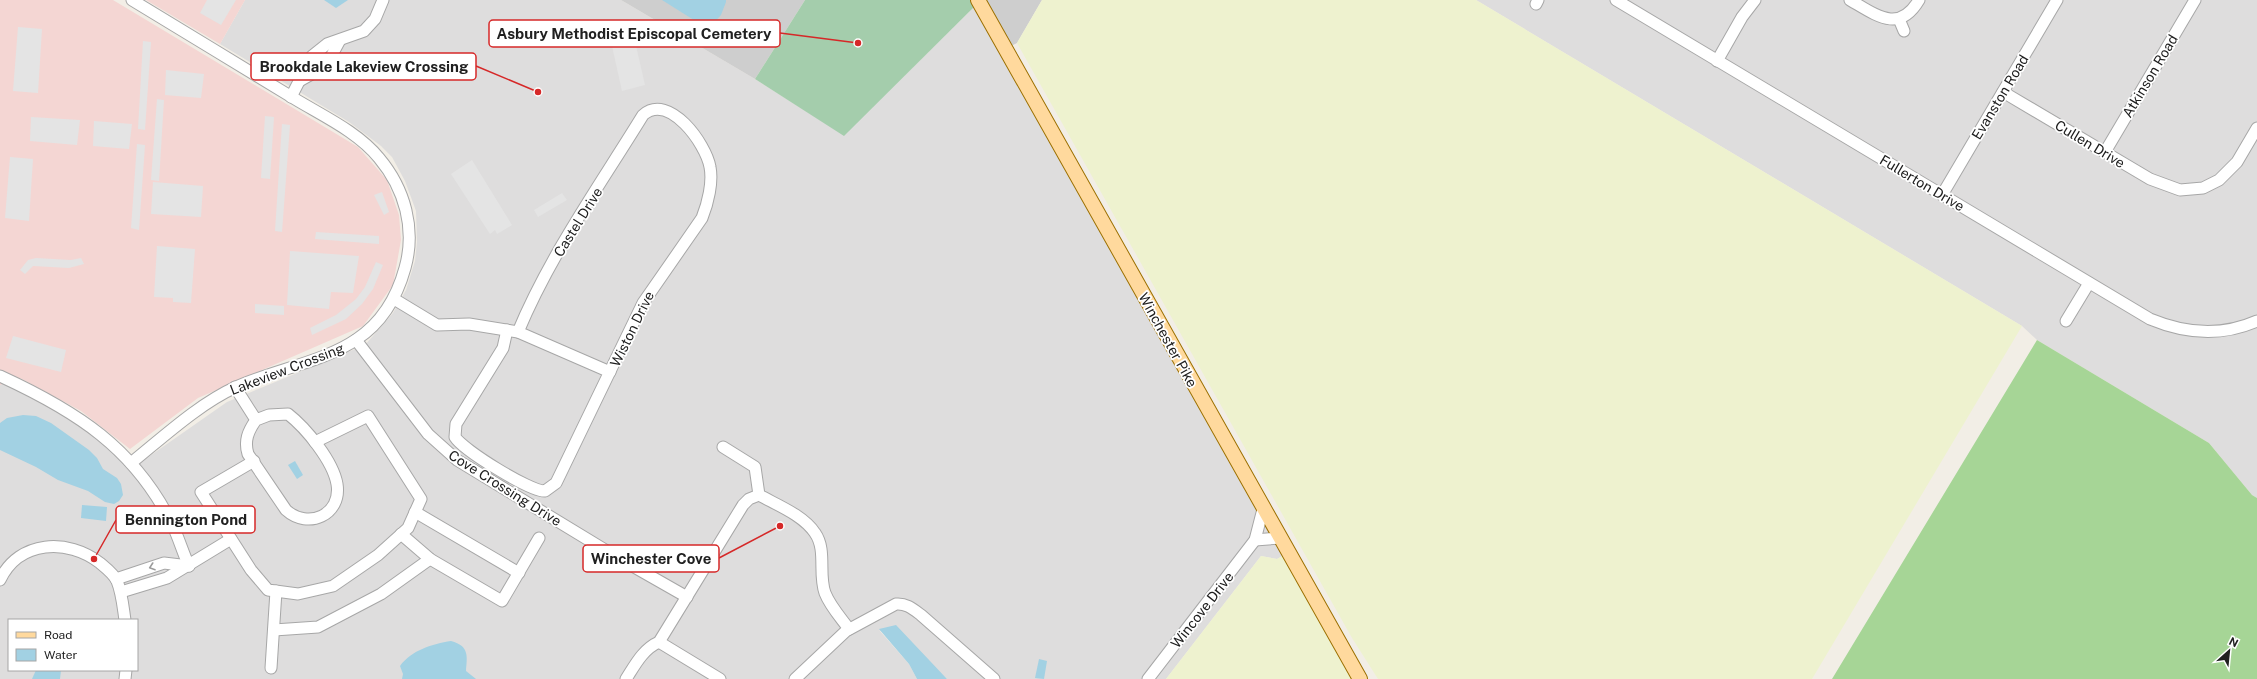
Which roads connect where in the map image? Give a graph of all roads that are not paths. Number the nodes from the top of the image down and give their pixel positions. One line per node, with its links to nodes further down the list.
1 (132, 0): 16 (street, Lakeview Crossing)
2 (383, 0): 12 (street)
3 (978, 0): 37 (main road, Winchester Pike)
4 (1616, 0): 13 (street, Fullerton Drive)
5 (1755, 0): 13 (street)
6 (1850, 0): 10 (street)
7 (1919, 0): 10 (street)
8 (2057, 0): 15 (street, Evanston Road)
9 (2195, 0): 19 (street, Atkinson Road)
10 (1899, 19): 11 (street)
11 (1904, 31)
12 (340, 40): 14 (street); 14 (street)
13 (1717, 61): 20 (street, Fullerton Drive)
14 (301, 80): 16 (street)
15 (2003, 92): 19 (street, Cullen Drive); 20 (street, Evanston Road)
16 (291, 97): 22 (street, Lakeview Crossing)
17 (643, 114): 25 (street, Castel Drive); 27 (street, Wiston Drive)
18 (2257, 128): 19 (street, Cullen Drive)
19 (2105, 152)
20 (1942, 194): 21 (street, Fullerton Drive)
21 (2089, 283): 23 (street); 24 (street, Fullerton Drive)
22 (394, 299): 25 (street); 26 (street, Lakeview Crossing)
23 (2066, 321)
24 (2257, 321)
25 (513, 331): 27 (street); 35 (street, Castel Drive)
26 (356, 340): 29 (street, Lakeview Crossing); 51 (street, Cove Crossing Drive)
27 (610, 372): 35 (street, Wiston Drive)
28 (0, 376): 34 (street)
29 (235, 387): 30 (street); 34 (street, Lakeview Crossing)
30 (256, 420): 31 (street); 33 (street)
31 (315, 442): 33 (street); 38 (street)
32 (723, 447): 36 (street)
33 (254, 461): 42 (street)
34 (131, 463): 45 (street)
35 (502, 470)
36 (759, 495): 51 (street); 53 (street)
37 (1263, 509): 41 (main road, Winchester Pike); 43 (street, Wincove Drive)
38 (415, 512): 39 (street); 46 (street)
39 (401, 534): 44 (street); 49 (street)
40 (539, 538): 46 (street)
41 (1280, 538): 43 (street); 62 (main road, Winchester Pike)
42 (231, 539): 45 (street); 49 (street)
43 (1255, 540): 61 (street, Wincove Drive)
44 (430, 559): 46 (street); 54 (street)
45 (189, 566): 48 (street, one-way to 48); 50 (street)
46 (519, 573)
47 (0, 580): 48 (street)
48 (116, 580): 50 (street)
49 (276, 591): 54 (street)
50 (121, 592): 52 (street)
51 (687, 597): 55 (street)
52 (125, 619)
53 (849, 629): 59 (street); 60 (street)
54 (274, 630): 56 (street)
55 (659, 642): 57 (street); 58 (street)
56 (271, 668)
57 (626, 679)
58 (720, 679)
59 (795, 679)
60 (994, 679)
61 (1148, 679)
62 (1360, 679)

